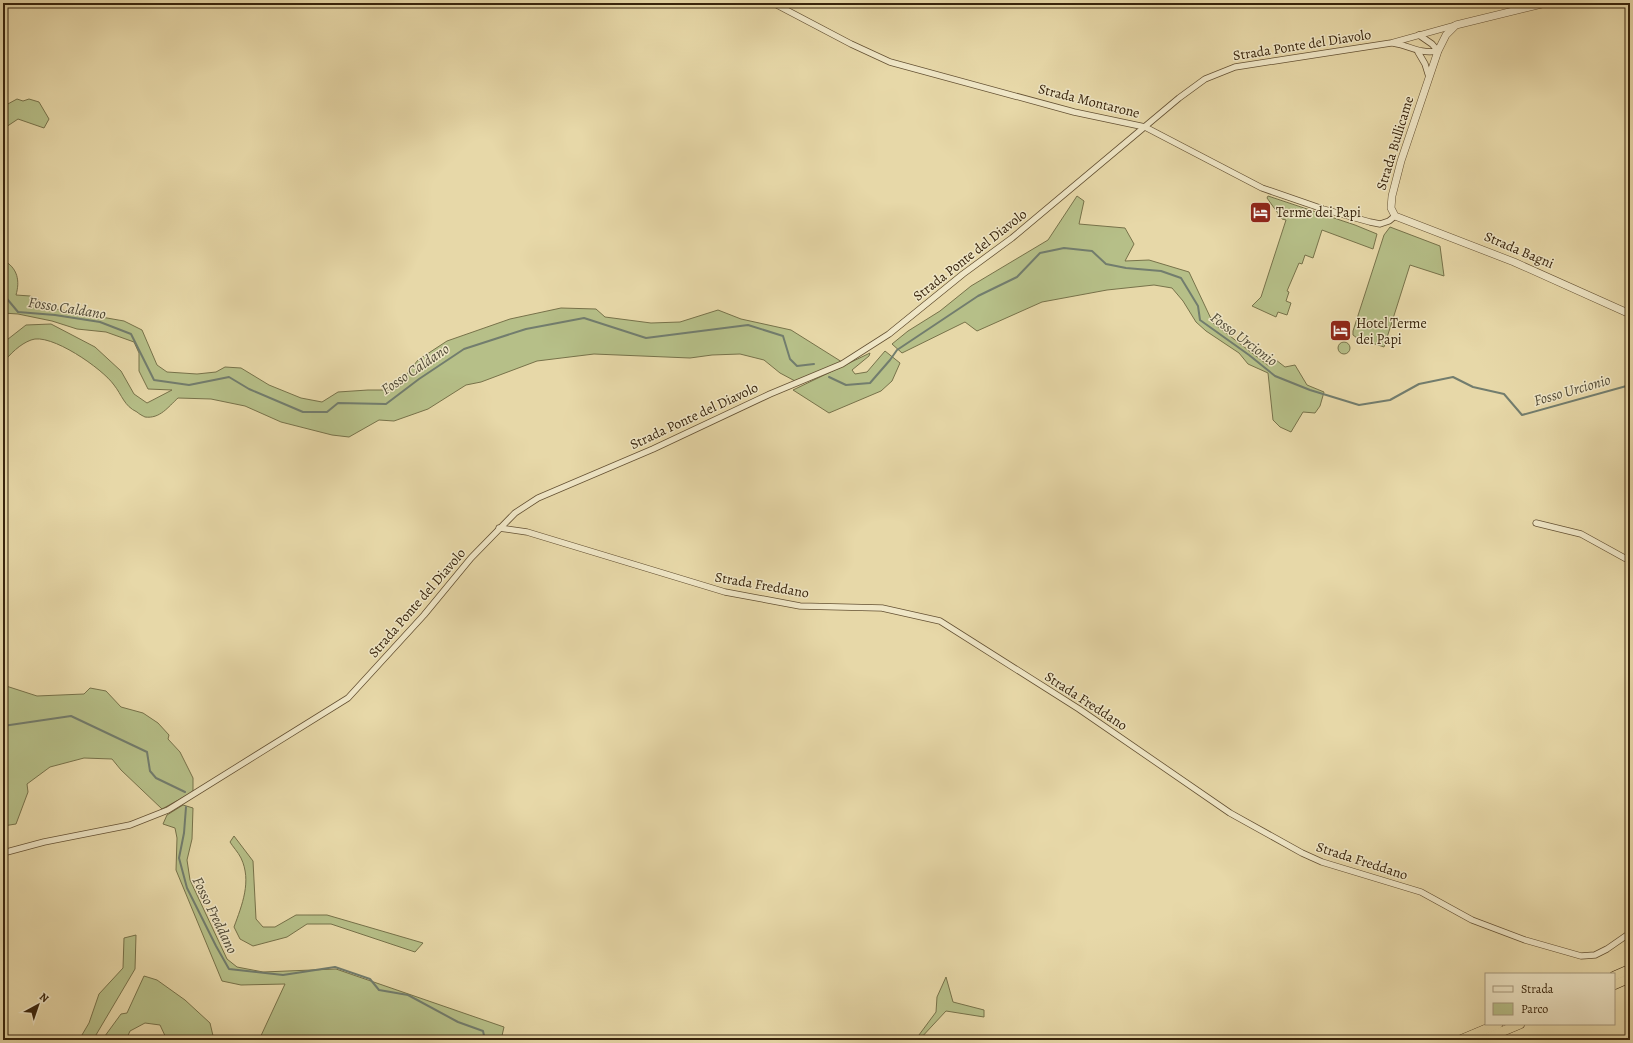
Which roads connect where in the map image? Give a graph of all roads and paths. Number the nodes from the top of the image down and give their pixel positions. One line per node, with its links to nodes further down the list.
1 (773, 3): 9 (street, Strada Montarone)
2 (1546, 3): 3 (street)
3 (1456, 25): 4 (street, Strada Ponte del Diavolo); 6 (street, Strada Bullicame)
4 (1418, 35): 5 (street, Strada Ponte del Diavolo); 6 (street)
5 (1390, 43): 7 (street); 9 (street, Strada Ponte del Diavolo)
6 (1438, 51): 7 (street); 8 (street, Strada Bullicame)
7 (1418, 52): 8 (street)
8 (1429, 78): 10 (street, Strada Bullicame)
9 (1145, 127): 10 (street, Strada Montarone); 13 (street, Strada Ponte del Diavolo)
10 (1395, 216): 11 (street, Strada Bagni)
11 (1630, 314)
12 (1536, 523): 14 (street)
13 (499, 528): 15 (street, Strada Ponte del Diavolo); 16 (street, Strada Freddano)
14 (1630, 561)
15 (3, 853)
16 (1630, 933)
17 (1630, 969): 18 (highway)
18 (1615, 976)
19 (1630, 978): 20 (highway)
20 (1615, 985)
21 (1496, 1025): 23 (highway)
22 (1518, 1025): 24 (highway)
23 (1460, 1040)
24 (1482, 1040)

